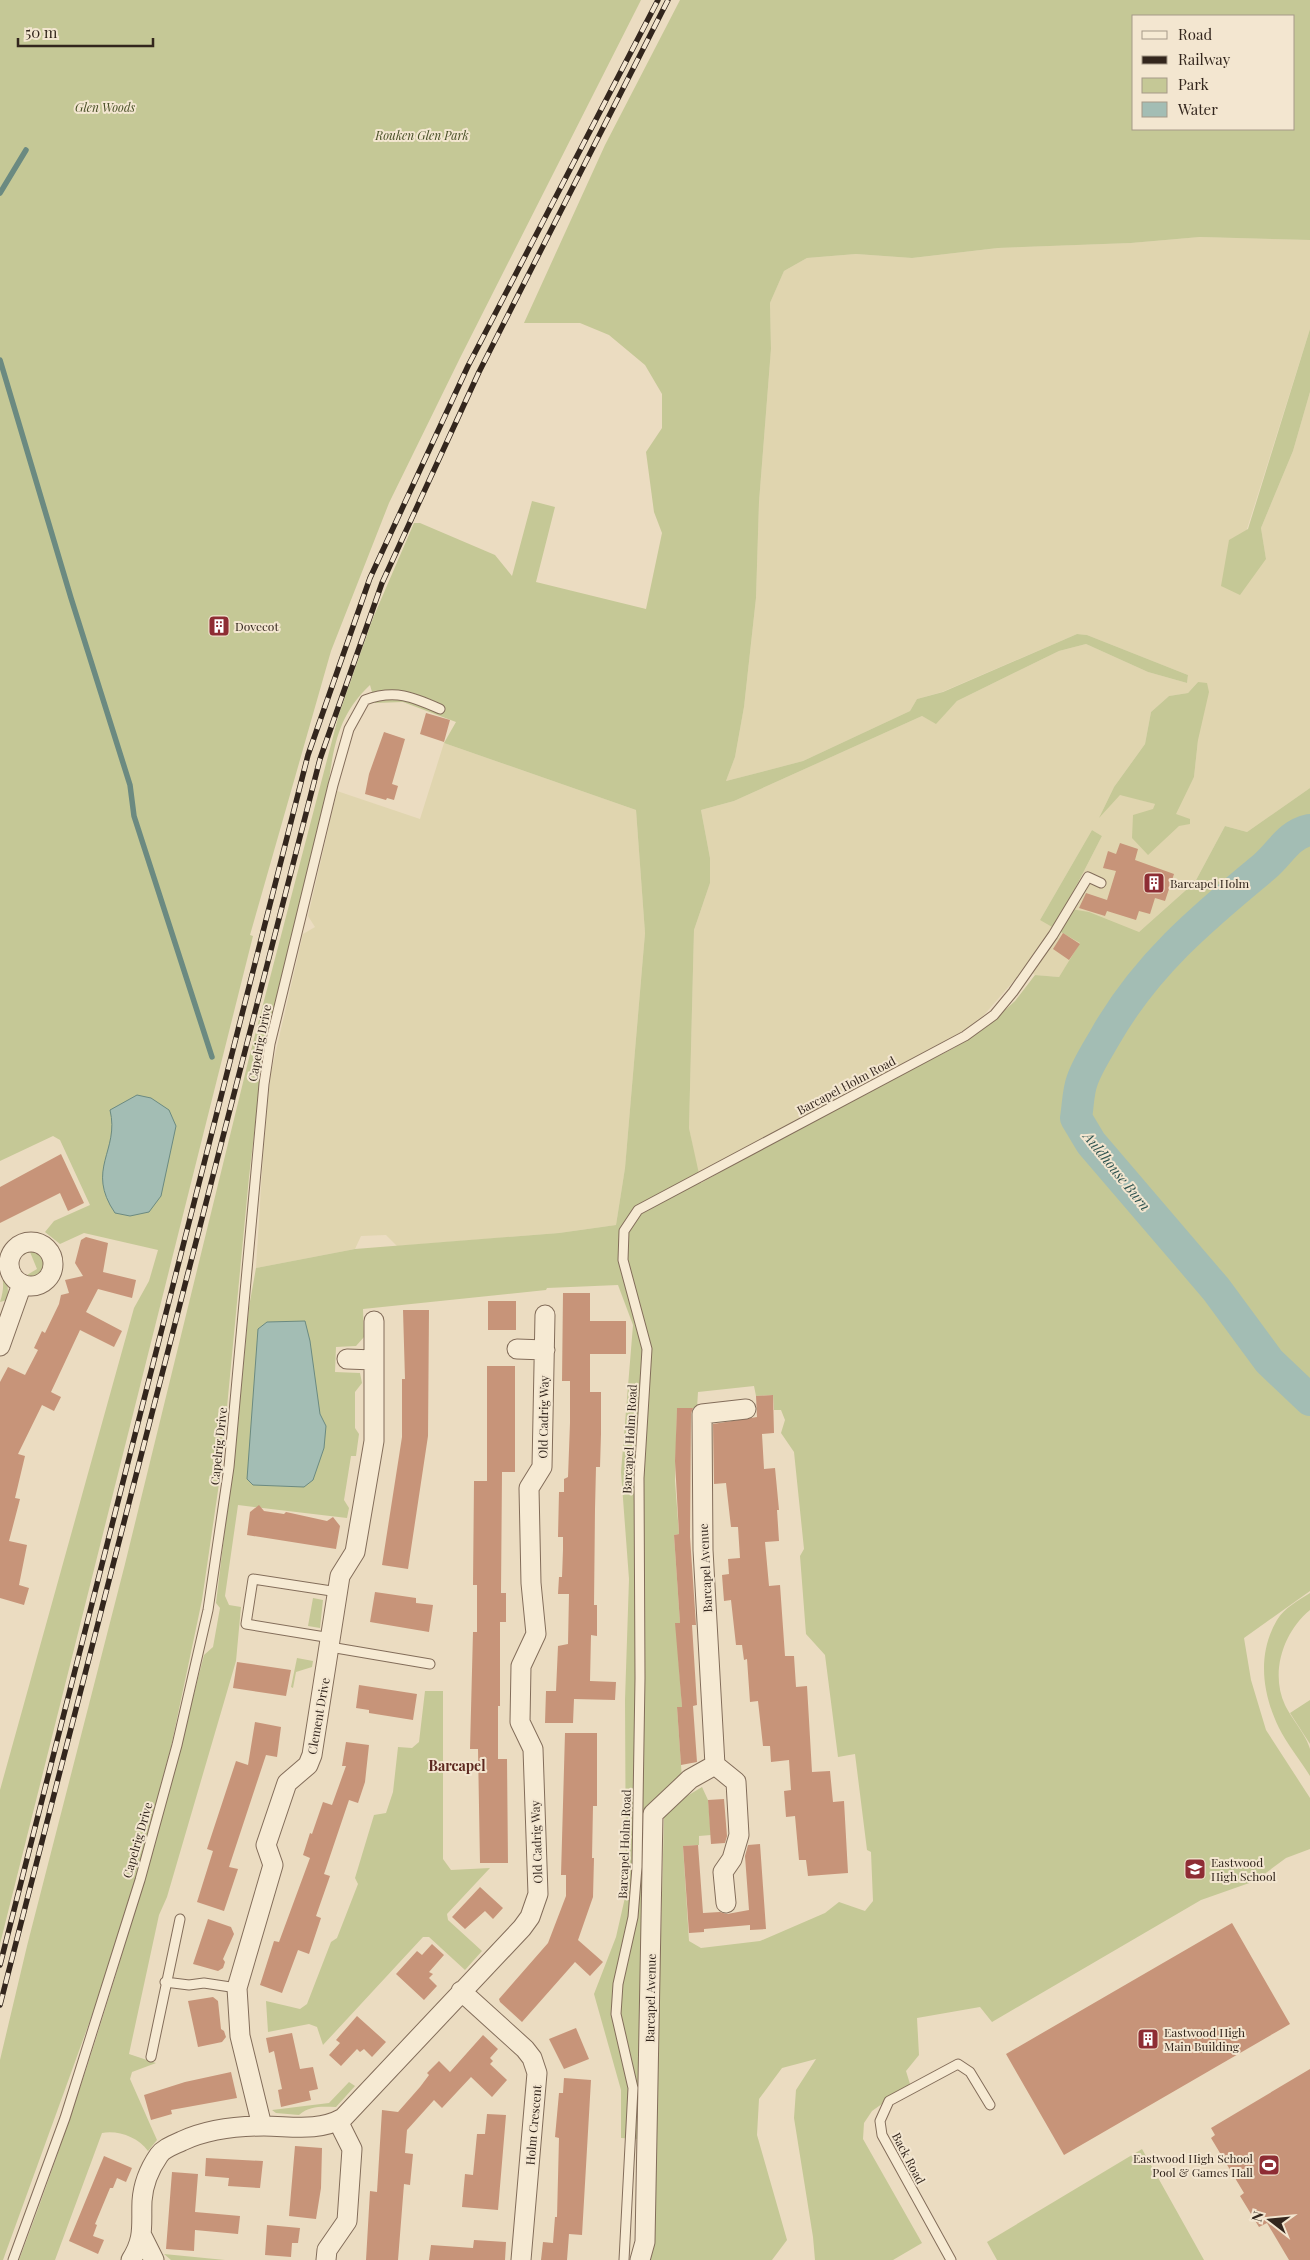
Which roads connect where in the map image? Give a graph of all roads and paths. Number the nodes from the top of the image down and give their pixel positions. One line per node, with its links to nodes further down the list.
1 (440, 710): 26 (lane, Capelrig Drive)
2 (1101, 883): 31 (lane, Barcapel Holm Road)
3 (22, 1284): 6 (street)
4 (545, 1315): 8 (street, Old Cadrig Way)
5 (374, 1320): 10 (street, Clement Drive)
6 (0, 1346)
7 (517, 1349): 8 (street)
8 (544, 1350): 20 (street, Old Cadrig Way)
9 (347, 1359): 10 (street)
10 (374, 1360): 12 (street, Clement Drive)
11 (746, 1409): 15 (street, Barcapel Avenue)
12 (338, 1592): 13 (street, Clement Drive); 13 (lane)
13 (330, 1643): 14 (lane); 19 (street, Clement Drive)
14 (430, 1664)
15 (715, 1765): 16 (street); 32 (street, Barcapel Avenue)
16 (726, 1904)
17 (180, 1919): 18 (lane)
18 (165, 1982): 19 (lane); 21 (lane)
19 (237, 1988): 24 (street, Clement Drive)
20 (461, 1991): 23 (street, Old Cadrig Way); 30 (street, Holm Crescent)
21 (151, 2057)
22 (990, 2105): 33 (lane, Back Road)
23 (338, 2121): 24 (street, Old Cadrig Way); 29 (street)
24 (262, 2126): 25 (street, Old Cadrig Way)
25 (142, 2236): 27 (street, Old Cadrig Way); 28 (street, Old Cadrig Way)
26 (14, 2260)
27 (131, 2260)
28 (154, 2260)
29 (326, 2260)
30 (521, 2260)
31 (624, 2260)
32 (640, 2260)
33 (951, 2260)

